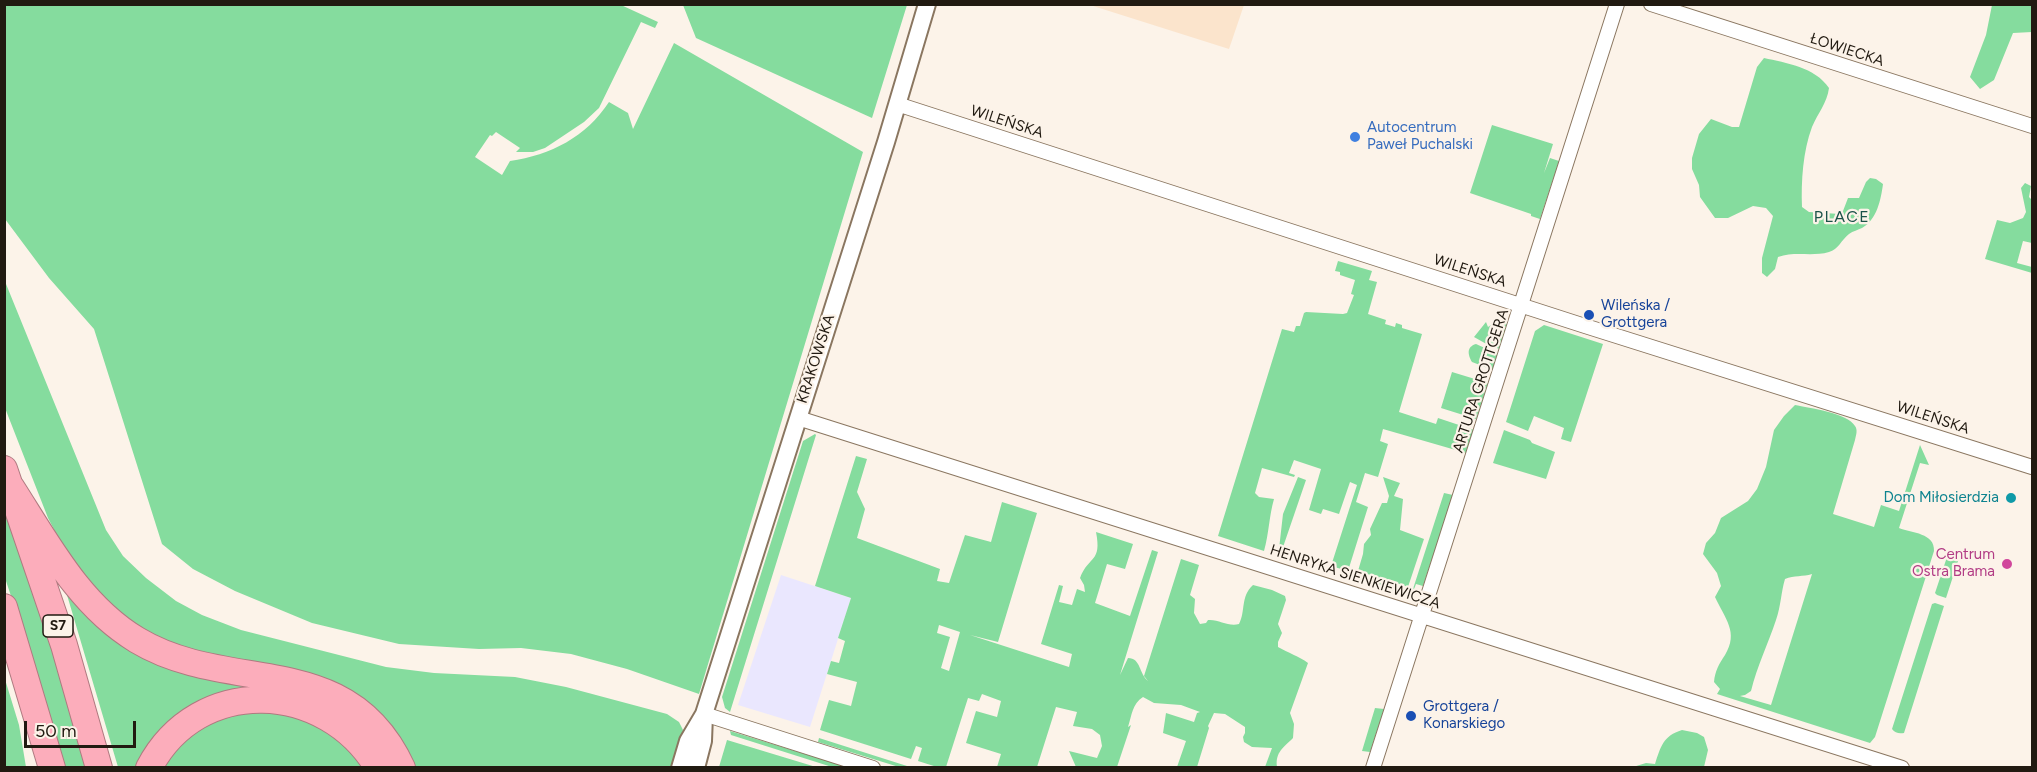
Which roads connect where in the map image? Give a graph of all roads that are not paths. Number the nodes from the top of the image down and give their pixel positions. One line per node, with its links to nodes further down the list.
1 (927, 4): 4 (street, KRAKOWSKA)
2 (1617, 4): 6 (street, ARTURA GROTTGERA)
3 (1651, 4): 5 (street, ŁOWIECKA)
4 (897, 104): 6 (street, WILEŃSKA); 7 (street, KRAKOWSKA)
5 (2032, 126)
6 (1522, 305): 8 (street, WILEŃSKA); 11 (street, ARTURA GROTTGERA)
7 (798, 418): 11 (street, HENRYKA SIENKIEWICZA); 13 (street, KRAKOWSKA)
8 (2032, 467)
9 (8, 478): 16 (highway, S7); 19 (highway)
10 (4, 607): 12 (highway)
11 (1423, 616): 23 (street, ARTURA GROTTGERA); 24 (street, HENRYKA SIENKIEWICZA)
12 (22, 662): 14 (highway); 15 (highway)
13 (704, 714): 20 (street, KRAKOWSKA); 21 (street, KRAKOWSKA); 22 (street)
14 (35, 768)
15 (52, 768)
16 (99, 768)
17 (149, 768): 18 (highway)
18 (378, 768)
19 (402, 768)
20 (680, 768)
21 (696, 768)
22 (873, 768)
23 (1373, 768)
24 (1902, 768)

